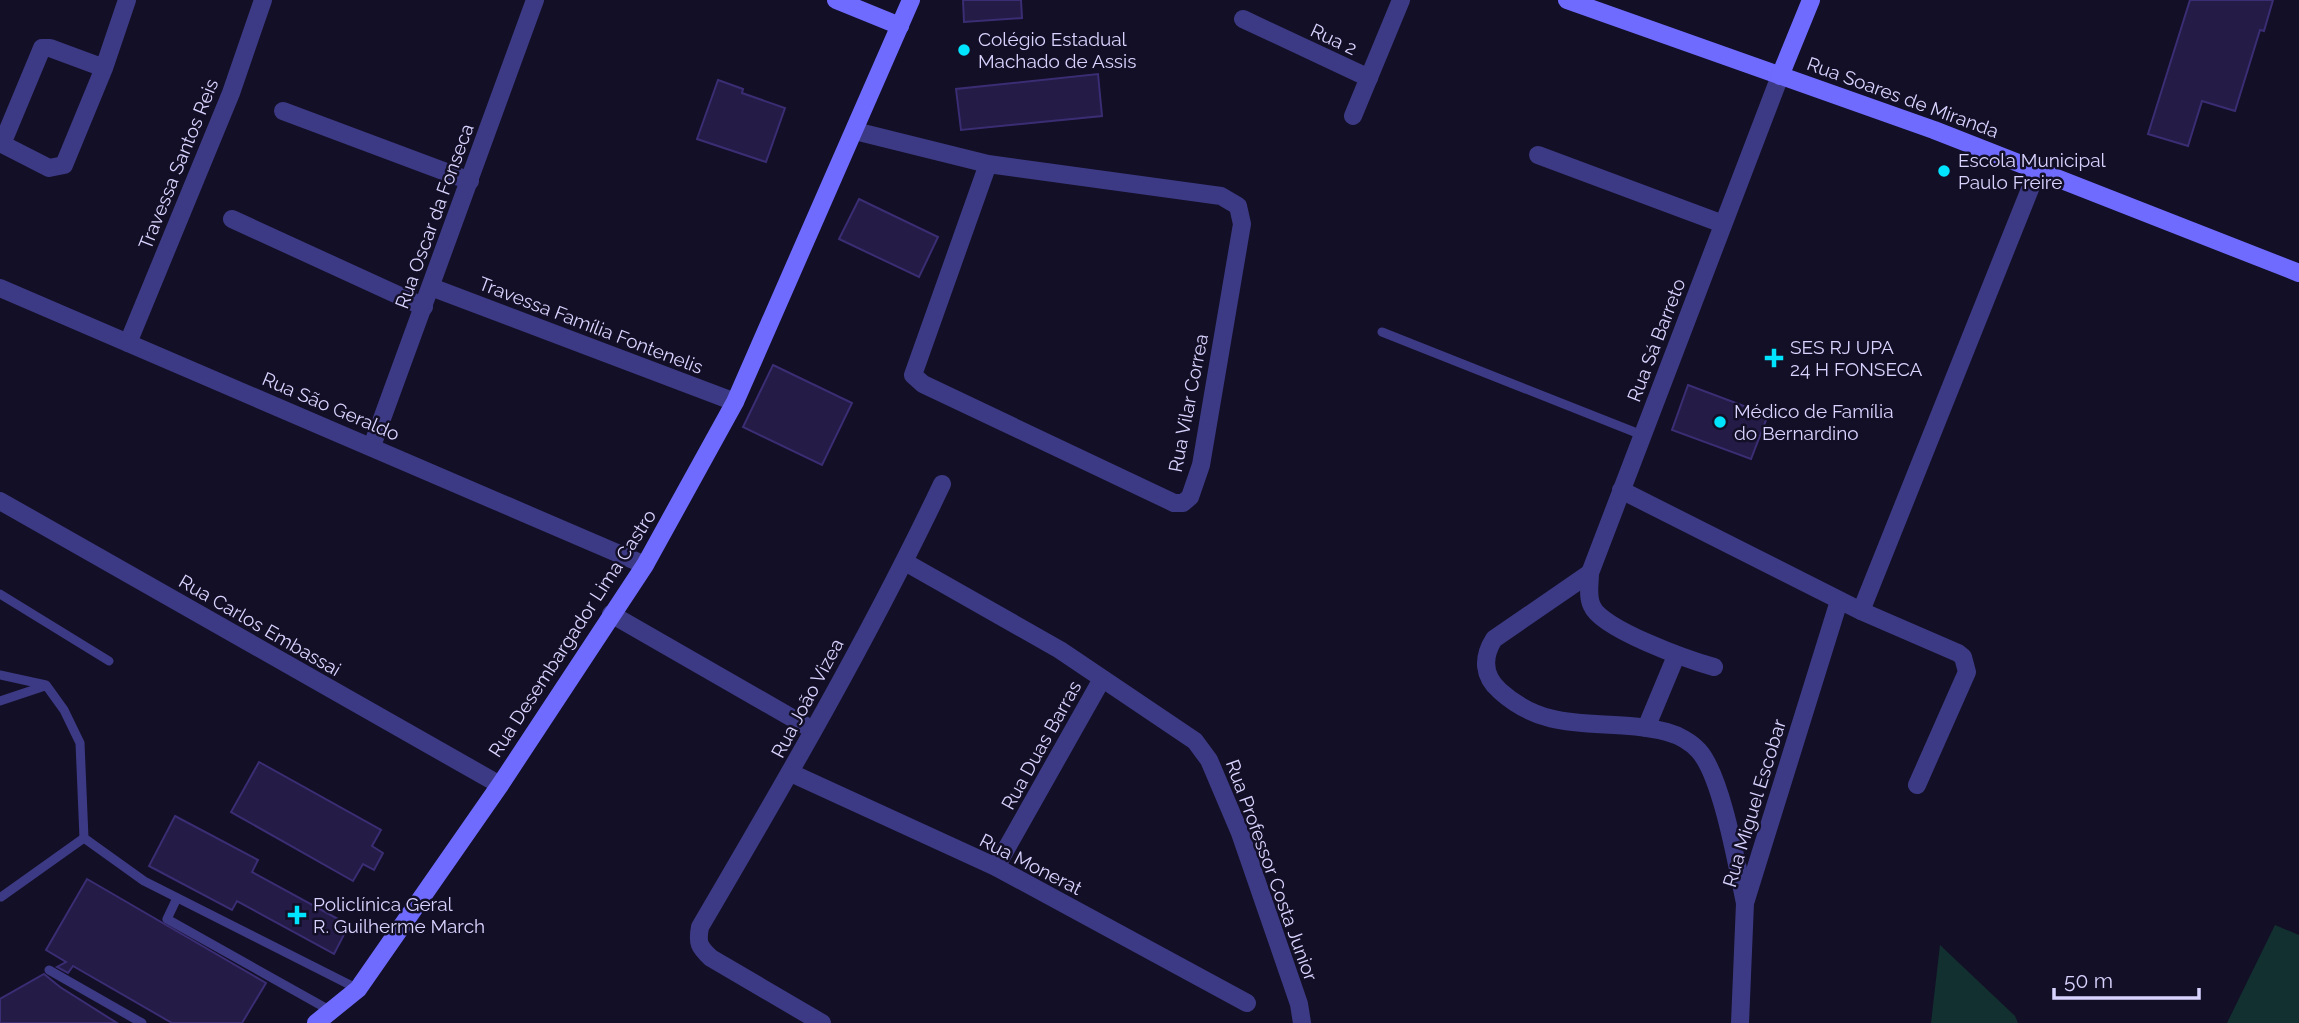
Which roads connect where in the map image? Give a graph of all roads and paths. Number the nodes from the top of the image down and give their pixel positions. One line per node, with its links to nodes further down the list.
1 (127, 0): 11 (street)
2 (262, 0): 28 (street, Travessa Santos Reis)
3 (535, 0): 20 (street, Rua Oscar da Fonseca)
4 (836, 0): 10 (main road)
5 (911, 0): 10 (main road, Rua Desembargador Lima Castro)
6 (1401, 0): 13 (street)
7 (1567, 0): 12 (main road, Rua Soares de Miranda)
8 (1811, 0): 12 (main road, Rua Sá Barreto)
9 (1243, 19): 13 (street, Rua 2)
10 (900, 26): 16 (main road, Rua Desembargador Lima Castro)
11 (104, 68): 11 (street)
12 (1780, 76): 19 (main road, Rua Soares de Miranda); 22 (street, Rua Sá Barreto)
13 (1369, 78): 15 (street)
14 (284, 111): 20 (street)
15 (1353, 116)
16 (855, 131): 18 (street, Rua Vilar Correa); 29 (main road, Rua Desembargador Lima Castro)
17 (1538, 155): 22 (street)
18 (988, 164): 18 (street, Rua Vilar Correa)
19 (2038, 169): 23 (main road, Rua Soares de Miranda); 40 (street)
20 (470, 181): 24 (street, Rua Oscar da Fonseca)
21 (232, 219): 26 (street)
22 (1723, 224): 30 (street, Rua Sá Barreto)
23 (2299, 273)
24 (431, 287): 26 (street, Rua Oscar da Fonseca); 29 (street, Travessa Família Fontenelis)
25 (0, 288): 28 (street, Rua São Geraldo)
26 (424, 307): 31 (street, Rua Oscar da Fonseca)
27 (1382, 332): 30 (lane)
28 (128, 343): 31 (street, Rua São Geraldo)
29 (735, 402): 36 (main road, Rua Desembargador Lima Castro)
30 (1642, 435): 33 (street, Rua Sá Barreto)
31 (372, 446): 36 (street, Rua São Geraldo)
32 (942, 484): 35 (street, Rua João Vizea)
33 (1620, 490): 37 (street, Rua Sá Barreto); 39 (street)
34 (0, 500): 52 (street, Rua Carlos Embassai)
35 (905, 562): 46 (street, Rua Professor Costa Junior); 50 (street, Rua João Vizea)
36 (645, 565): 41 (main road, Rua Desembargador Lima Castro)
37 (1590, 573): 42 (street, Rua Sá Barreto); 49 (street)
38 (0, 594): 43 (lane)
39 (1839, 601): 40 (street); 58 (street, Rua Miguel Escobar)
40 (1861, 611): 53 (street)
41 (611, 614): 50 (street); 52 (main road, Rua Desembargador Lima Castro)
42 (1676, 656): 44 (street, Rua Sá Barreto); 49 (street)
43 (109, 661)
44 (1714, 667)
45 (0, 675): 47 (lane)
46 (1102, 679): 55 (street, Rua Duas Barras); 66 (street, Rua Professor Costa Junior)
47 (46, 685): 48 (lane); 54 (lane)
48 (0, 701)
49 (1646, 728): 58 (street)
50 (813, 730): 51 (street, Rua João Vizea)
51 (790, 773): 55 (street, Rua Monerat); 65 (street, Rua João Vizea)
52 (500, 785): 60 (main road, Rua Desembargador Lima Castro)
53 (1917, 785)
54 (84, 838): 56 (lane); 57 (lane)
55 (996, 867): 61 (street, Rua Monerat)
56 (1, 897)
57 (177, 898): 60 (lane); 62 (lane)
58 (1745, 903): 67 (street, Rua Miguel Escobar)
59 (49, 970): 63 (lane)
60 (358, 989): 62 (main road, Rua Desembargador Lima Castro)
61 (1247, 1003)
62 (332, 1012): 64 (main road, Rua Desembargador Lima Castro)
63 (142, 1023)
64 (316, 1023)
65 (822, 1023)
66 (1302, 1023)
67 (1740, 1023)

